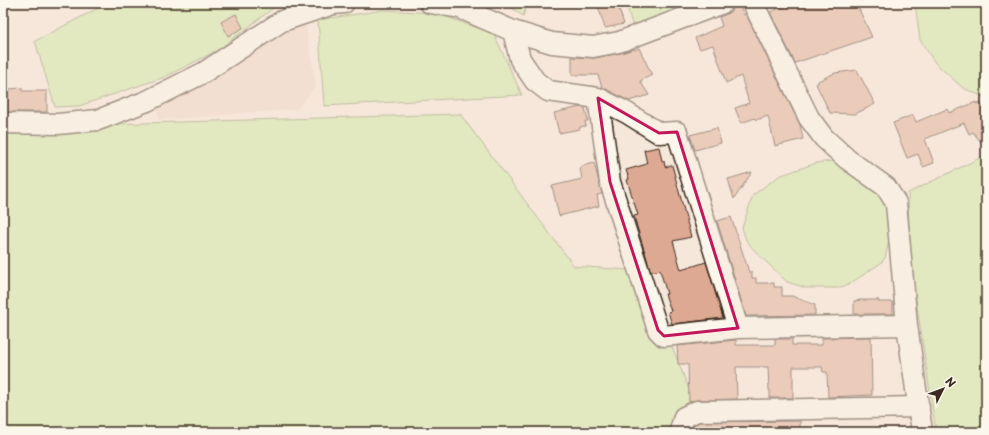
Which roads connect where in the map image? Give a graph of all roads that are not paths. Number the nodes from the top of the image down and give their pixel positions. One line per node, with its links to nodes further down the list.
1 (344, 3): 7 (street)
2 (430, 3): 5 (street)
3 (723, 3): 5 (street)
4 (753, 3): 8 (street)
5 (512, 31): 6 (street)
6 (598, 98): 9 (street); 9 (street)
7 (3, 123)
8 (907, 325): 9 (street); 10 (street)
9 (738, 328)
10 (919, 407): 11 (street); 12 (street)
11 (684, 432)
12 (922, 432)

